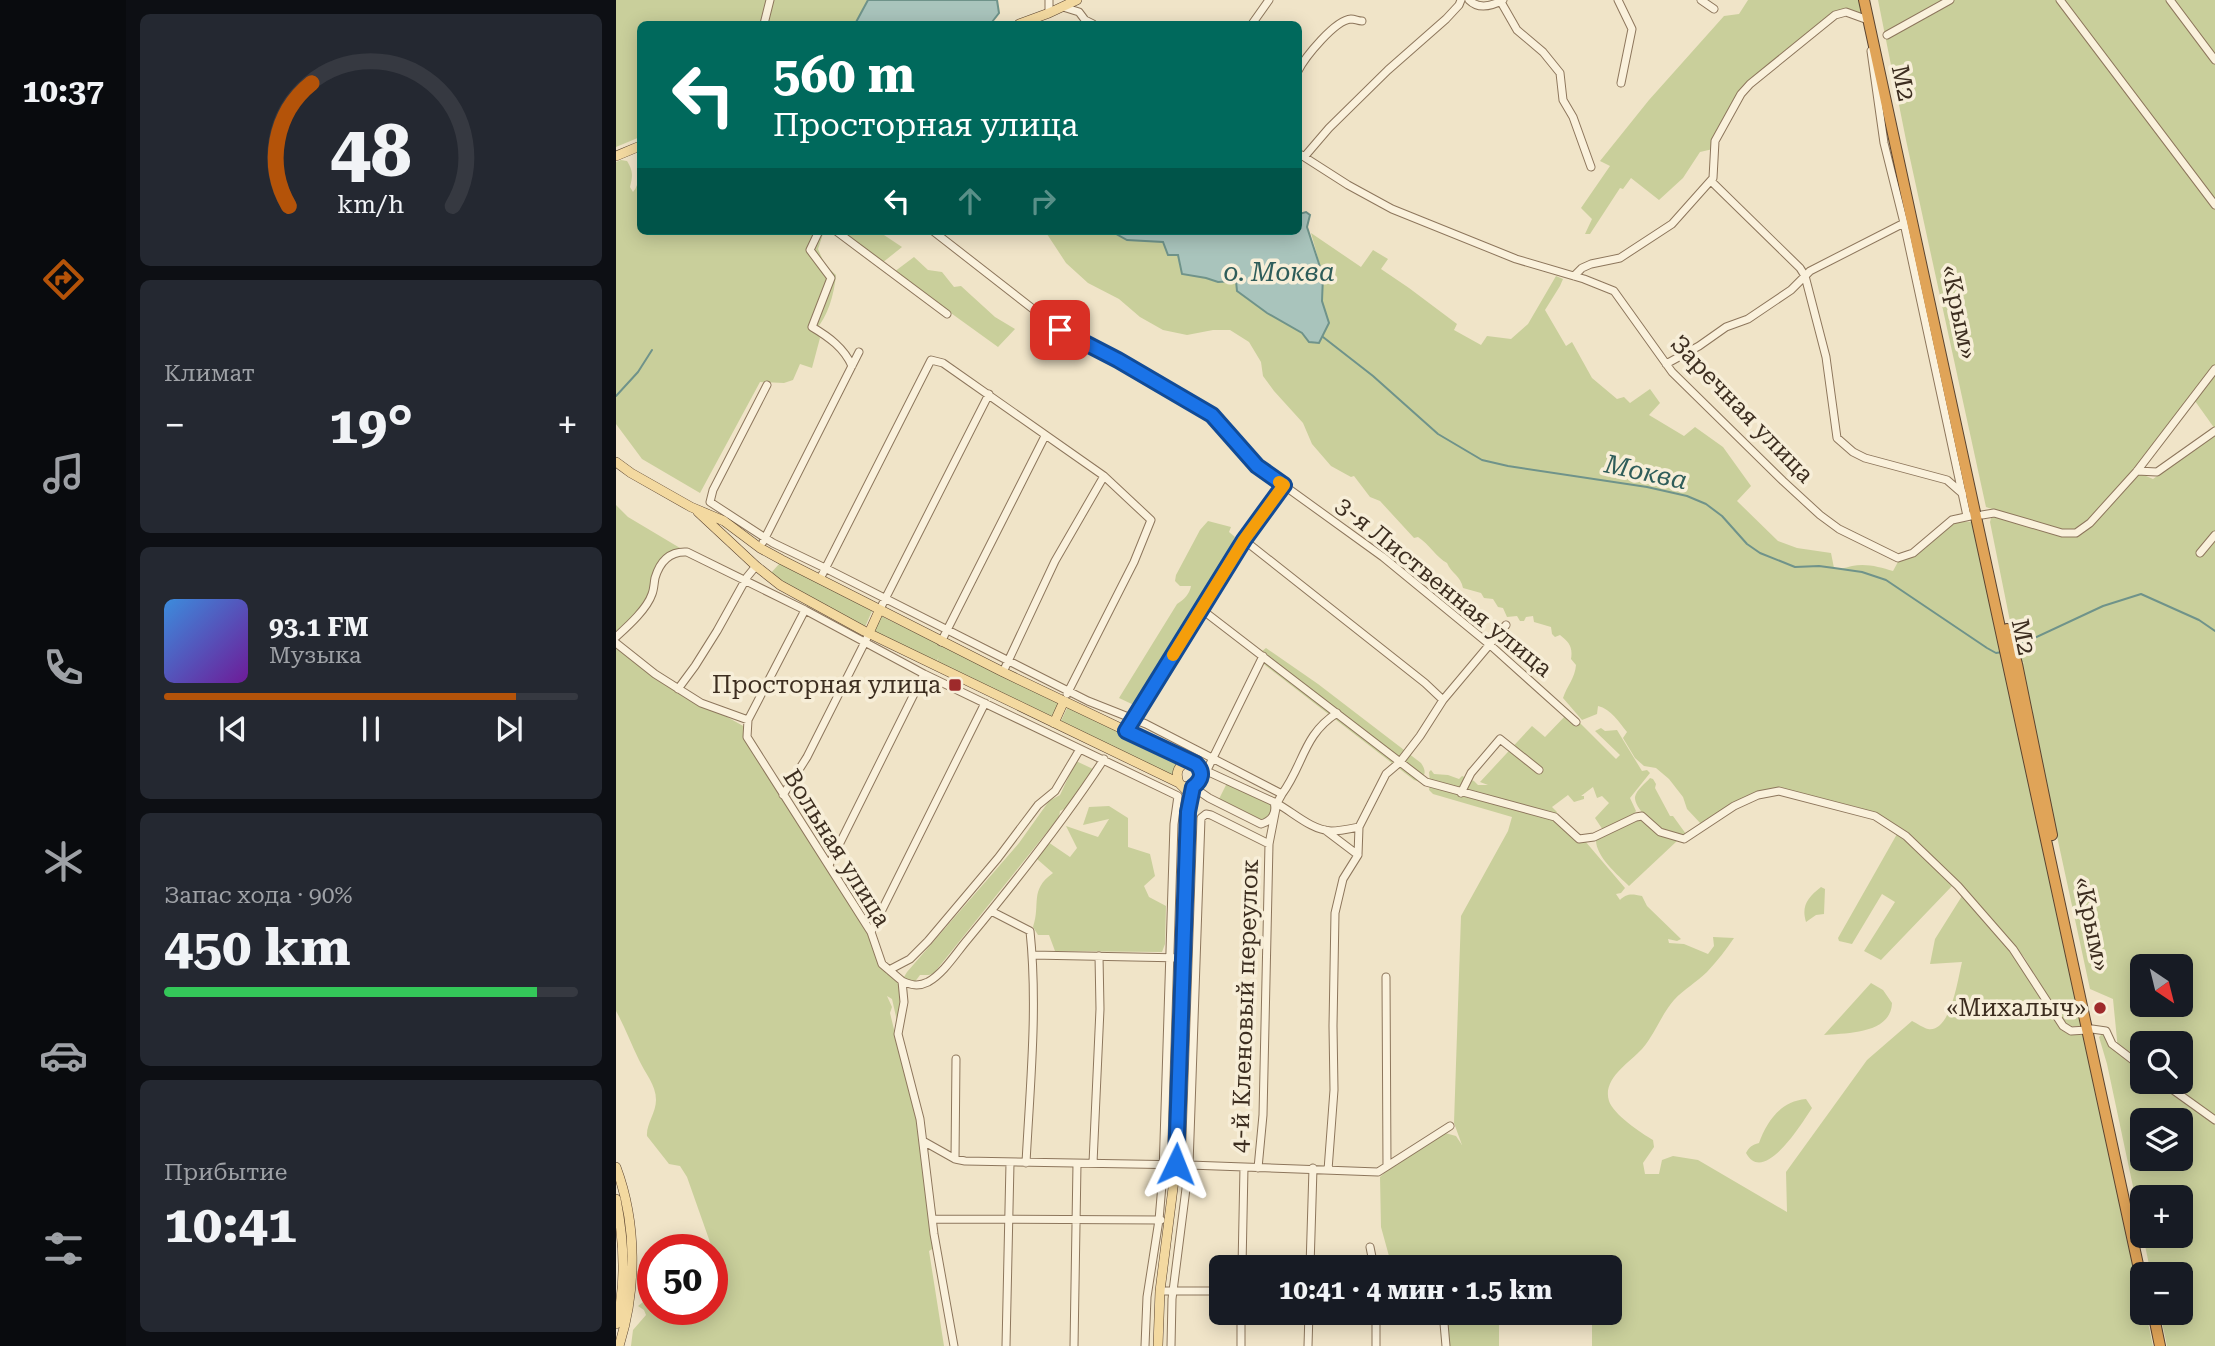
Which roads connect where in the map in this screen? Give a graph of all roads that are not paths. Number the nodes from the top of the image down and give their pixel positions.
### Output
1 (770, 0) edge
2 (1049, 0) edge
3 (1077, 0) edge
4 (1269, 0) edge
5 (1461, 0) edge
6 (1469, 0) edge
7 (1618, 0) edge
8 (1701, 0) edge
9 (1864, 0) edge
10 (1871, 0) edge
11 (1950, 0) edge
12 (2060, 0) edge
13 (2170, 0) edge
14 (1502, 1) edge
15 (1063, 7) junction
16 (1714, 9) dead end
17 (1046, 18) edge
18 (1868, 20) junction
19 (765, 21) edge
20 (1087, 21) edge
21 (1254, 21) edge
22 (1362, 21) dead end
23 (1888, 35) dead end
24 (1872, 39) junction
25 (2215, 60) edge
26 (1302, 64) edge
27 (1621, 83) dead end
28 (637, 147) edge
29 (1302, 154) edge
30 (616, 156) edge
31 (1591, 167) dead end
32 (1711, 181) junction
33 (2215, 205) edge
34 (1904, 223) junction
35 (817, 235) edge
36 (841, 235) edge
37 (938, 235) edge
38 (1574, 276) junction
39 (1805, 276) junction
40 (947, 314) dead end
41 (859, 352) dead end
42 (1666, 364) junction
43 (852, 366) junction
44 (2215, 369) edge
45 (767, 385) dead end
46 (989, 394) junction
47 (2215, 431) edge
48 (1045, 436) junction
49 (616, 463) edge
50 (2137, 471) junction
51 (1104, 476) junction
52 (1284, 485) junction
53 (1963, 494) junction
54 (1975, 515) junction
55 (716, 522) junction
56 (2215, 535) edge
57 (765, 539) junction
58 (1244, 540) junction
59 (760, 548) junction
60 (2200, 553) dead end
61 (756, 566) junction
62 (825, 568) junction
63 (820, 579) junction
64 (744, 581) junction
65 (885, 598) junction
66 (1201, 609) junction
67 (805, 610) junction
68 (879, 611) junction
69 (1506, 625) dead end
70 (947, 629) junction
71 (616, 637) edge
72 (868, 638) junction
73 (941, 642) junction
74 (616, 643) edge
75 (1489, 644) junction
76 (1263, 656) junction
77 (1008, 661) junction
78 (1003, 672) junction
79 (925, 674) junction
80 (678, 689) junction
81 (1069, 691) junction
82 (1443, 700) junction
83 (1064, 701) junction
84 (985, 703) junction
85 (1337, 713) junction
86 (1134, 719) junction
87 (748, 720) junction
88 (1576, 722) dead end
89 (1054, 723) junction
90 (1126, 731) junction
91 (1048, 734) junction
92 (1080, 749) junction
93 (1212, 758) junction
94 (1104, 760) junction
95 (1190, 762) junction
96 (1400, 762) junction
97 (1203, 769) junction
98 (1539, 770) dead end
99 (1185, 785) junction
100 (1461, 793) junction
101 (1282, 794) junction
102 (783, 795) junction
103 (1178, 796) junction
104 (1190, 801) junction
105 (1275, 803) junction
106 (1359, 827) junction
107 (1324, 830) junction
108 (1269, 844) junction
109 (1358, 855) junction
110 (829, 865) junction
111 (991, 911) junction
112 (870, 932) junction
113 (1032, 955) junction
114 (1099, 956) junction
115 (1171, 958) junction
116 (1183, 958) junction
117 (889, 970) junction
118 (1386, 976) dead end
119 (902, 981) junction
120 (2090, 1030) junction
121 (2130, 1058) edge
122 (956, 1059) dead end
123 (2179, 1094) edge
124 (2215, 1120) edge
125 (1450, 1126) dead end
126 (923, 1141) junction
127 (955, 1159) junction
128 (1010, 1163) junction
129 (1026, 1163) junction
130 (1093, 1163) junction
131 (1077, 1164) junction
132 (1176, 1164) junction
133 (1164, 1165) junction
134 (1189, 1165) junction
135 (1387, 1165) junction
136 (616, 1167) edge
137 (1244, 1167) junction
138 (1258, 1168) junction
139 (1313, 1168) junction
140 (1328, 1170) junction
141 (616, 1199) edge
142 (934, 1219) junction
143 (1164, 1220) junction
144 (1008, 1221) junction
145 (1074, 1221) junction
146 (1370, 1247) dead end
147 (1242, 1255) edge
148 (1310, 1255) edge
149 (1372, 1255) edge
150 (2138, 1262) edge
151 (2142, 1262) edge
152 (1160, 1291) junction
153 (1173, 1291) junction
154 (1209, 1292) edge
155 (616, 1324) edge
156 (1241, 1325) edge
157 (1309, 1325) edge
158 (1376, 1325) edge
159 (1444, 1325) edge
160 (2154, 1325) edge
161 (619, 1346) edge
162 (954, 1346) edge
163 (1006, 1346) edge
164 (1074, 1346) edge
165 (1145, 1346) edge
166 (1158, 1346) edge
167 (1171, 1346) edge
168 (1241, 1346) edge
169 (1308, 1346) edge
170 (1376, 1346) edge
171 (1446, 1346) edge
172 (2158, 1346) edge

1 - 19 street
2 - 17 street
3 - 15 main road
4 - 21 street
5 - 29 street
6 - 14 street
7 - 27 street
8 - 16 street
9 - 18 highway, М2
10 - 120 highway, «Крым»
11 - 23 street
12 - 33 street
13 - 25 street
14 - 31 street
15 - 17 main road
15 - 20 street
18 - 24 highway, М2
18 - 32 street
22 - 26 street
24 - 34 street
24 - 54 highway, М2
28 - 30 main road
29 - 38 street, Заречная улица
32 - 38 street
32 - 39 street
34 - 39 street
34 - 53 street
35 - 43 street
36 - 40 street
37 - 52 street, 3-я Лиственная улица
38 - 42 street, Заречная улица
39 - 42 street
39 - 53 street
41 - 43 street
42 - 54 street, Заречная улица
43 - 57 street
44 - 50 street
45 - 57 street
46 - 48 street
46 - 62 street
46 - 65 street
47 - 50 street
48 - 51 street
48 - 70 street
49 - 55 main road
50 - 54 street
51 - 77 street
51 - 81 street
52 - 58 street
52 - 75 street, 3-я Лиственная улица
53 - 54 street
54 - 120 highway, М2
55 - 59 main road
55 - 61 main road
56 - 60 street
57 - 59 street
57 - 62 street
58 - 66 street
58 - 82 street
59 - 63 main road
61 - 64 street
61 - 72 main road
62 - 63 street
62 - 65 street
63 - 68 main road
64 - 67 street
64 - 71 street
64 - 80 street
65 - 68 street
65 - 70 street
66 - 76 street
66 - 86 street
67 - 72 street
67 - 87 street
68 - 72 main road
68 - 73 main road
69 - 75 street
70 - 73 street
70 - 77 street
72 - 79 street
72 - 89 main road
72 - 102 street
73 - 78 main road
74 - 80 street
75 - 82 street
75 - 88 street, 3-я Лиственная улица
76 - 85 street
76 - 93 street
77 - 78 street
77 - 81 street
78 - 83 main road
79 - 84 street
79 - 110 street
80 - 87 street
81 - 83 street
81 - 86 street
82 - 96 street
83 - 89 main road
83 - 90 main road
84 - 91 street
84 - 112 street
85 - 96 street
85 - 101 street
86 - 90 street
86 - 93 street
87 - 102 street, Вольная улица
89 - 91 street
89 - 99 main road
90 - 95 main road
91 - 92 street
92 - 94 street
92 - 117 street
93 - 97 street
93 - 101 street
94 - 103 street
94 - 111 street
95 - 97 main road
95 - 99 main road
96 - 100 street
96 - 106 street
97 - 99 main road
97 - 105 street
98 - 100 street
99 - 104 main road
99 - 105 street
100 - 120 street
101 - 105 street
102 - 110 street, Вольная улица
103 - 104 street
103 - 115 street
104 - 116 main road
105 - 107 street
105 - 108 street, 4-й Кленовый переулок
106 - 107 street
106 - 109 street
107 - 109 street
108 - 134 street
108 - 138 street, 4-й Кленовый переулок
109 - 140 street
110 - 112 street, Вольная улица
111 - 113 street
111 - 119 street
112 - 117 street, Вольная улица
113 - 114 street
113 - 129 street
114 - 115 street
114 - 130 street
115 - 116 street
115 - 133 street
116 - 132 main road
117 - 119 street, Вольная улица
118 - 135 street
119 - 126 street
120 - 121 street
120 - 150 highway, М2
120 - 151 highway, «Крым»
122 - 127 street
123 - 124 street
125 - 135 street
126 - 127 street
126 - 142 street
127 - 128 street
128 - 129 street
128 - 144 street
129 - 131 street
130 - 131 street
130 - 133 street
131 - 145 street
132 - 133 street
132 - 134 street
132 - 143 main road
133 - 143 street
134 - 137 street
134 - 153 street
135 - 140 street
136 - 161 main road
137 - 138 street
137 - 147 street
138 - 139 street
139 - 140 street
139 - 148 street
141 - 155 main road
142 - 144 street
142 - 162 street
143 - 145 street
143 - 152 main road
143 - 165 street
144 - 145 street
144 - 163 street
145 - 164 street
146 - 149 street
152 - 153 street
152 - 166 main road
153 - 154 street
153 - 167 street
156 - 168 street
157 - 169 street
158 - 170 street
159 - 171 street
160 - 172 highway

